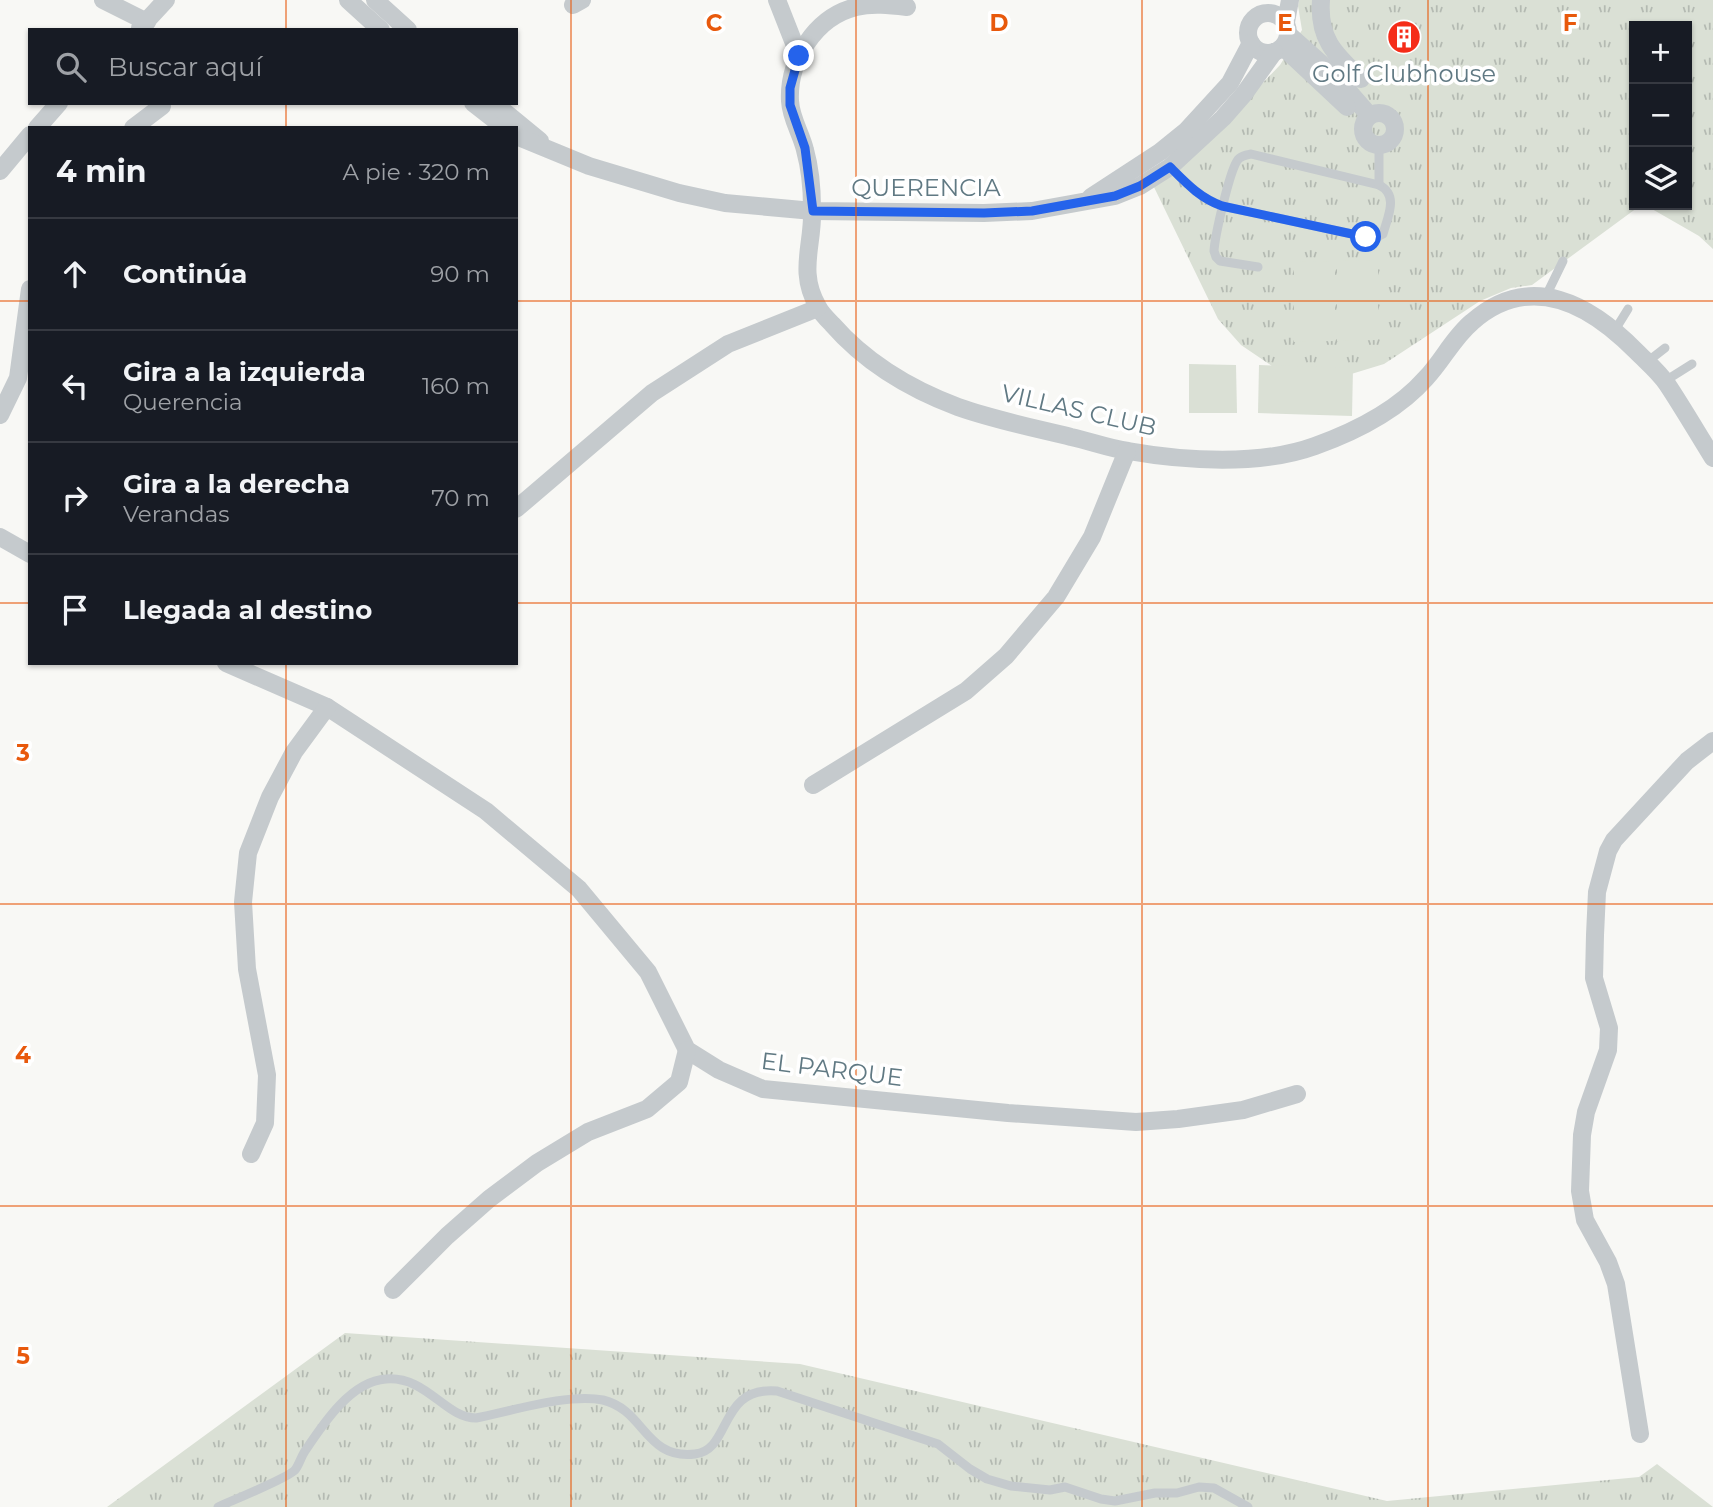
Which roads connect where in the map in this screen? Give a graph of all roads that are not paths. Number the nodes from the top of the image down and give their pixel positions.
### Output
1 (103, 0) edge
2 (166, 0) edge
3 (348, 0) edge
4 (375, 0) edge
5 (777, 0) edge
6 (1290, 0) edge
7 (1321, 0) edge
8 (907, 7) dead end
9 (1263, 7) edge
10 (143, 26) edge
11 (379, 28) edge
12 (406, 28) edge
13 (1283, 39) junction
14 (1251, 43) junction
15 (799, 56) junction
16 (1361, 79) dead end
17 (57, 105) edge
18 (476, 105) edge
19 (497, 105) edge
20 (162, 106) dead end
21 (1366, 119) junction
22 (39, 126) edge
23 (136, 126) edge
24 (502, 126) edge
25 (518, 136) edge
26 (28, 137) edge
27 (1379, 145) junction
28 (545, 146) junction
29 (1170, 167) junction
30 (0, 171) edge
31 (1379, 185) junction
32 (1085, 201) junction
33 (1222, 206) junction
34 (813, 211) junction
35 (1563, 261) dead end
36 (1258, 267) dead end
37 (1546, 296) junction
38 (28, 304) edge
39 (818, 308) junction
40 (1628, 309) dead end
41 (1615, 330) junction
42 (1665, 348) dead end
43 (1647, 362) junction
44 (1692, 363) dead end
45 (1665, 381) junction
46 (0, 415) edge
47 (1127, 451) junction
48 (1713, 458) edge
49 (518, 507) edge
50 (0, 537) edge
51 (28, 553) edge
52 (231, 665) edge
53 (327, 707) junction
54 (1713, 741) edge
55 (813, 785) dead end
56 (687, 1050) junction
57 (1297, 1094) dead end
58 (251, 1154) dead end
59 (393, 1290) dead end
60 (1640, 1434) dead end
61 (218, 1507) edge
62 (1248, 1507) edge

1 - 10 street
2 - 10 street
3 - 11 street
4 - 12 street
5 - 15 street
6 - 13 street, QUERENCIA
7 - 16 street
8 - 15 street
9 - 13 street
9 - 14 street, QUERENCIA
13 - 14 street
13 - 21 street
13 - 29 street, QUERENCIA
14 - 32 street, QUERENCIA
15 - 34 street, VILLAS CLUB
17 - 22 street
18 - 24 street
19 - 28 street
20 - 23 street
21 - 27 street
21 - 27 street
25 - 28 street, QUERENCIA
26 - 30 street
27 - 31 lane
28 - 34 street, QUERENCIA
29 - 32 street, QUERENCIA
29 - 33 lane
31 - 33 lane
31 - 33 lane
32 - 34 street, QUERENCIA
33 - 36 lane
34 - 39 street, VILLAS CLUB
35 - 37 lane
37 - 41 street, VILLAS CLUB
37 - 47 street, VILLAS CLUB
38 - 46 street
39 - 47 street, VILLAS CLUB
39 - 49 street
40 - 41 lane
41 - 43 street, VILLAS CLUB
42 - 43 lane
43 - 45 street, VILLAS CLUB
44 - 45 lane
45 - 48 street, VILLAS CLUB
47 - 55 street
50 - 51 street
52 - 53 street
53 - 56 street
53 - 58 street
54 - 60 street
56 - 57 street, EL PARQUE
56 - 59 street
61 - 62 lane

